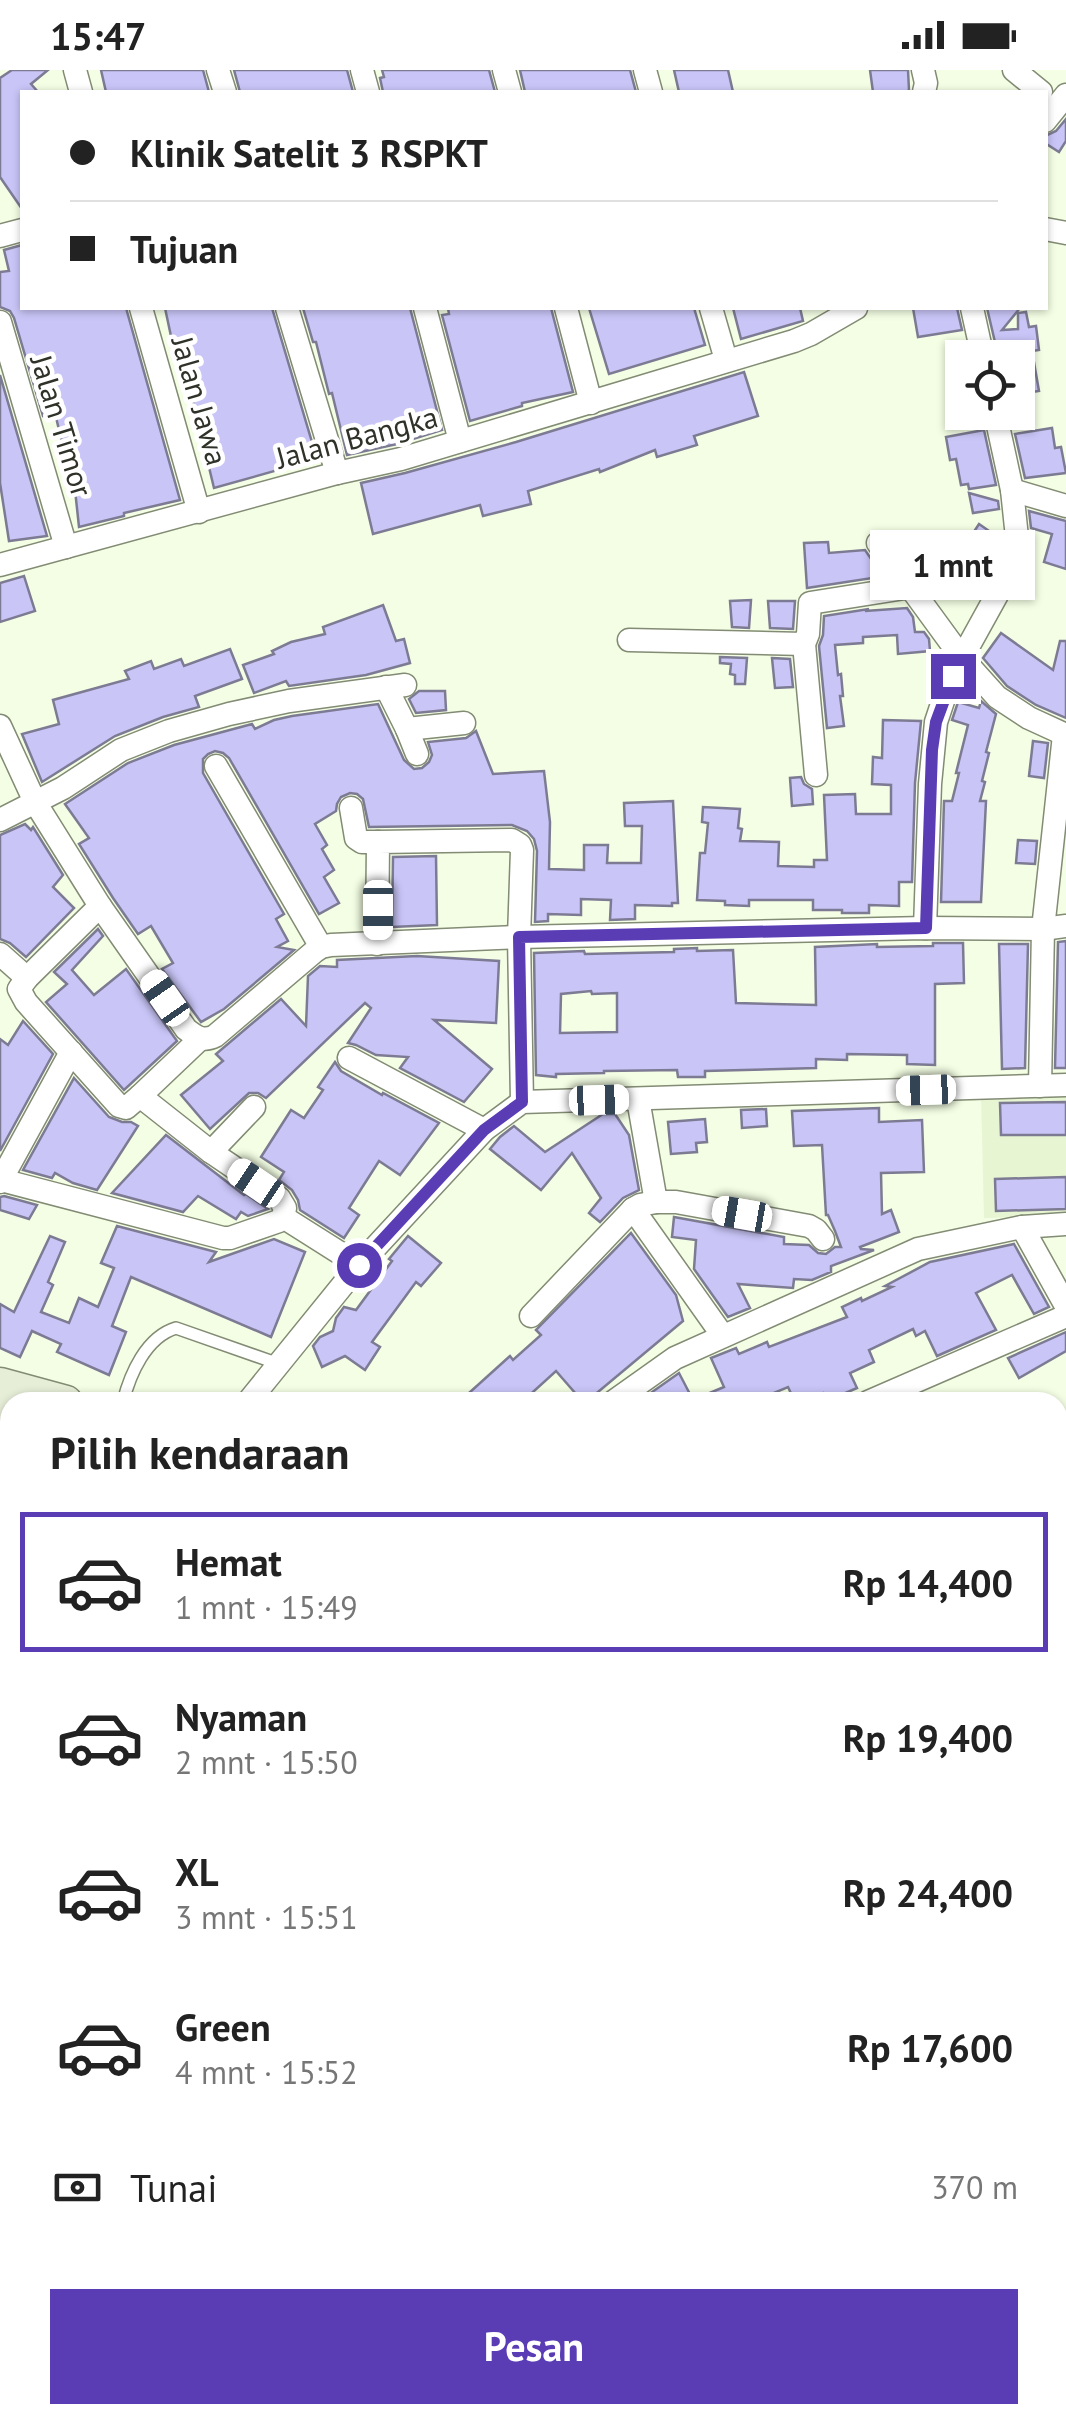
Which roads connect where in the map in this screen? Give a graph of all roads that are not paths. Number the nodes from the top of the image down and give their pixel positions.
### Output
1 (1014, 70) edge
2 (1037, 90) edge
3 (142, 310) edge
4 (288, 310) edge
5 (426, 310) edge
6 (567, 310) edge
7 (712, 310) edge
8 (853, 310) edge
9 (972, 310) edge
10 (0, 322) edge
11 (979, 340) edge
12 (726, 360) junction
13 (591, 403) junction
14 (999, 430) edge
15 (460, 441) junction
16 (337, 473) junction
17 (1012, 490) junction
18 (1066, 506) edge
19 (199, 512) junction
20 (878, 543) dead end
21 (66, 547) junction
22 (0, 565) edge
23 (911, 587) junction
24 (629, 640) dead end
25 (804, 644) junction
26 (962, 658) junction
27 (464, 724) dead end
28 (0, 726) edge
29 (408, 730) junction
30 (1065, 735) edge
31 (417, 754) dead end
32 (216, 766) dead end
33 (816, 775) dead end
34 (35, 802) junction
35 (351, 808) dead end
36 (0, 820) edge
37 (378, 842) junction
38 (100, 906) junction
39 (926, 928) junction
40 (1055, 928) edge
41 (519, 937) junction
42 (378, 944) junction
43 (321, 947) junction
44 (0, 954) edge
45 (27, 978) junction
46 (200, 1039) junction
47 (71, 1052) junction
48 (349, 1058) dead end
49 (1040, 1086) junction
50 (1066, 1086) edge
51 (140, 1096) junction
52 (638, 1098) junction
53 (522, 1102) junction
54 (254, 1107) dead end
55 (484, 1130) junction
56 (211, 1152) junction
57 (0, 1181) edge
58 (656, 1202) junction
59 (633, 1209) junction
60 (282, 1218) junction
61 (1066, 1224) edge
62 (1022, 1227) junction
63 (823, 1239) dead end
64 (359, 1265) junction
65 (1066, 1306) edge
66 (532, 1316) dead end
67 (1066, 1316) edge
68 (723, 1336) junction
69 (279, 1364) junction
70 (0, 1384) edge
71 (29, 1392) edge
72 (126, 1392) edge
73 (256, 1392) edge
74 (627, 1392) edge
75 (891, 1392) edge

1 - 2 street
3 - 19 street, Jalan Jawa
4 - 16 street
5 - 15 street
6 - 13 street
7 - 12 street
8 - 12 street, Jalan Bangka
9 - 11 street
10 - 21 street, Jalan Timor
12 - 13 street, Jalan Bangka
13 - 15 street, Jalan Bangka
14 - 17 street
15 - 16 street, Jalan Bangka
16 - 19 street, Jalan Bangka
17 - 18 street
17 - 26 street
19 - 21 street, Jalan Bangka
20 - 23 street
21 - 22 street, Jalan Bangka
23 - 25 street
23 - 26 street
24 - 25 street
25 - 33 street
26 - 30 street
26 - 39 street
27 - 29 street
28 - 34 street
29 - 31 street
29 - 34 street
30 - 40 street
32 - 43 street
34 - 36 street
34 - 38 street
35 - 37 street
37 - 41 street
37 - 42 street
38 - 45 street
38 - 46 street
39 - 40 street
39 - 41 street
40 - 49 street
41 - 42 street
41 - 53 street
42 - 43 street
43 - 46 street
44 - 45 street
45 - 47 street
46 - 51 street
47 - 51 street
47 - 57 street
48 - 55 street
49 - 50 street
49 - 52 street
51 - 56 street
52 - 53 street
52 - 58 street
53 - 55 street
54 - 56 street
55 - 64 street
56 - 60 street
57 - 60 street
58 - 59 street
58 - 63 street
59 - 66 street
59 - 68 street
60 - 64 street
61 - 62 street
62 - 65 street
62 - 68 street
64 - 69 street
67 - 75 street
68 - 74 street
69 - 72 lane
69 - 73 street
70 - 71 main road

